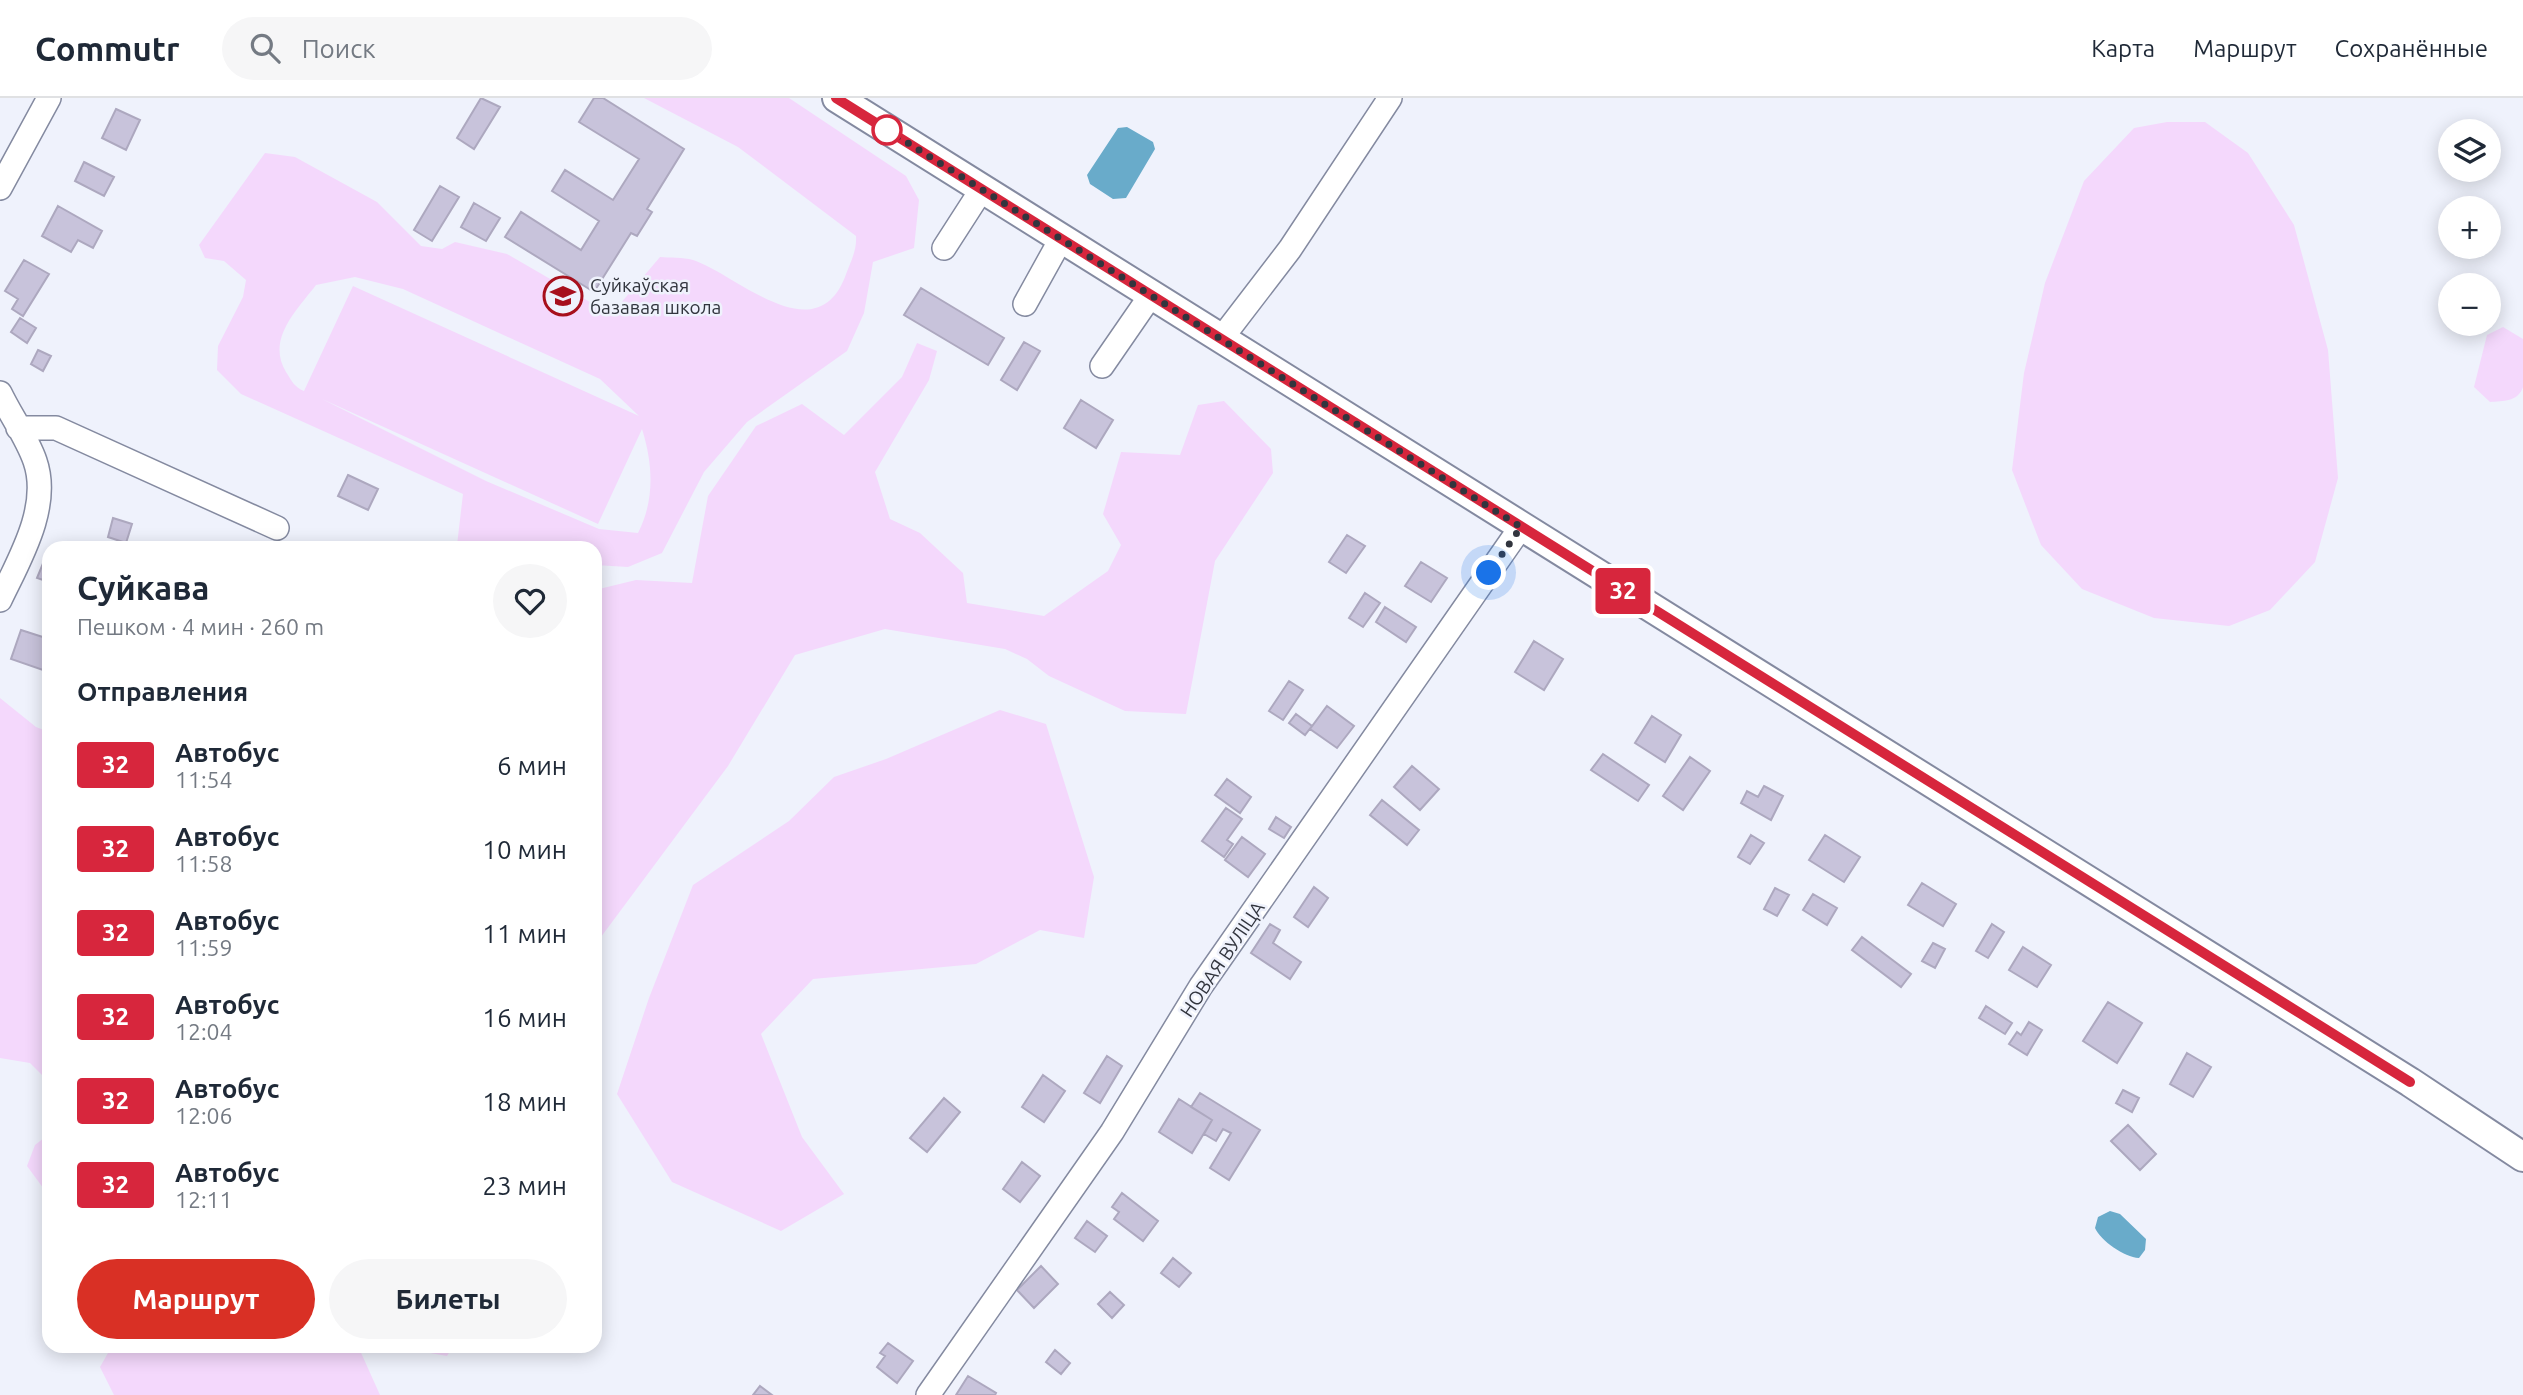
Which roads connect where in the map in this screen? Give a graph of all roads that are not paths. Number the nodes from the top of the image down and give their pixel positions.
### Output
1 (49, 98) edge
2 (836, 98) edge
3 (1390, 98) edge
4 (0, 188) edge
5 (982, 189) junction
6 (1061, 239) junction
7 (944, 248) dead end
8 (1151, 295) junction
9 (1025, 304) dead end
10 (1221, 339) junction
11 (1102, 366) dead end
12 (0, 394) edge
13 (18, 428) junction
14 (1521, 527) junction
15 (277, 528) dead end
16 (0, 600) edge
17 (2523, 1157) edge
18 (928, 1395) edge

1 - 4 street
2 - 5 main road
3 - 10 street
5 - 6 main road
5 - 7 street
6 - 8 main road
6 - 9 street
8 - 10 main road
8 - 11 street
10 - 14 main road
12 - 13 street
13 - 15 street
13 - 16 street
14 - 17 main road
14 - 18 street, НОВАЯ ВУЛІЦА

